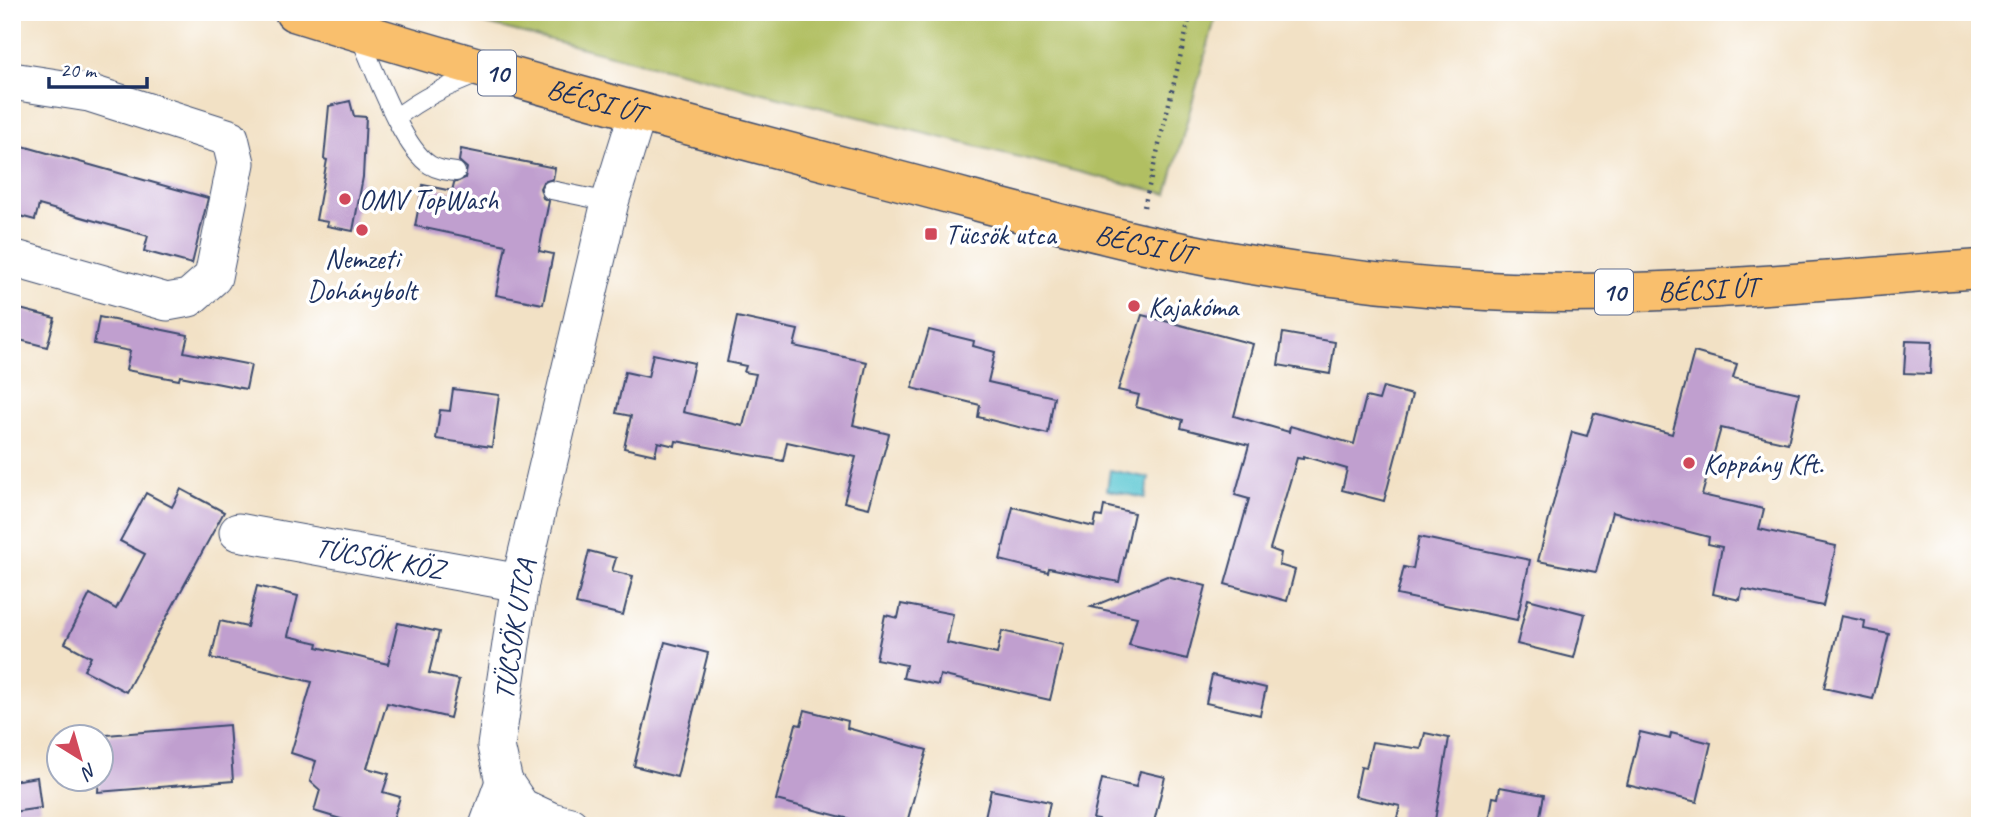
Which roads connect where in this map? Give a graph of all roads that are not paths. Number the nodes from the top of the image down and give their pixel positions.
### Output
1 (294, 12) edge
2 (358, 32) junction
3 (488, 71) junction
4 (12, 81) edge
5 (638, 112) junction
6 (396, 118) junction
7 (456, 172) dead end
8 (551, 190) dead end
9 (610, 202) junction
10 (12, 258) edge
11 (1980, 270) edge
12 (238, 532) dead end
13 (520, 583) junction
14 (505, 782) junction
15 (488, 826) edge
16 (570, 826) edge

1 - 2 main road, BÉCSI ÚT / 10
2 - 3 main road, BÉCSI ÚT / 10
2 - 6 lane
3 - 5 main road, BÉCSI ÚT / 10
3 - 6 lane
4 - 10 street
5 - 9 street, TÜCSÖK UTCA
5 - 11 main road, BÉCSI ÚT / 10
6 - 7 lane
8 - 9 lane
9 - 13 street, TÜCSÖK UTCA
12 - 13 street, TÜCSÖK KÖZ
13 - 14 street, TÜCSÖK UTCA
14 - 15 street
14 - 16 street, TÜCSÖK UTCA

